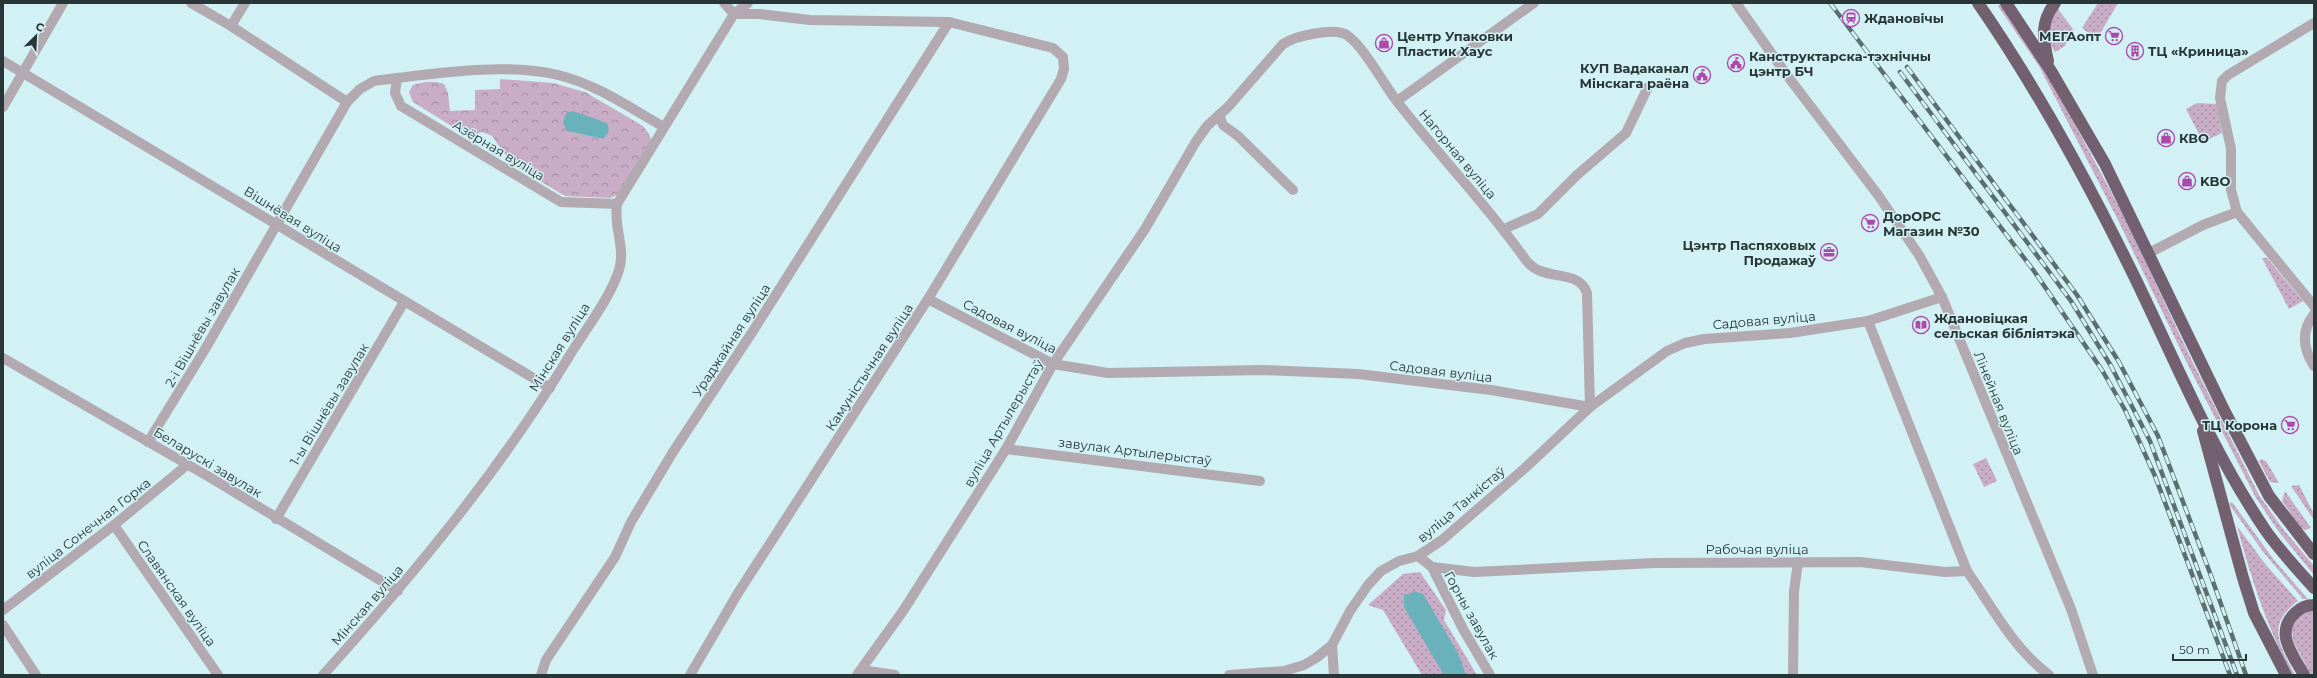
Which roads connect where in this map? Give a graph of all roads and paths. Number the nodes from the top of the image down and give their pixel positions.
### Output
1 (63, 3) edge
2 (191, 3) edge
3 (245, 3) edge
4 (724, 3) edge
5 (748, 3) edge
6 (1534, 3) edge
7 (1736, 3) edge
8 (1978, 3) edge
9 (2006, 3) edge
10 (2055, 3) edge
11 (734, 14) junction
12 (949, 22) junction
13 (2314, 23) edge
14 (231, 26) junction
15 (3, 61) edge
16 (23, 71) junction
17 (2051, 72) junction
18 (397, 78) junction
19 (1648, 87) dead end
20 (1397, 101) junction
21 (347, 102) junction
22 (3, 107) edge
23 (1228, 107) joint
24 (1219, 115) junction
25 (664, 127) junction
26 (1293, 190) dead end
27 (617, 204) junction
28 (2237, 212) junction
29 (277, 224) junction
30 (1504, 229) junction
31 (2149, 253) junction
32 (1942, 297) junction
33 (928, 299) junction
34 (404, 302) junction
35 (2314, 306) edge
36 (2314, 314) edge
37 (1868, 321) junction
38 (3, 358) edge
39 (1053, 364) junction
40 (2314, 366) edge
41 (550, 388) junction
42 (1590, 407) junction
43 (2196, 407) junction
44 (148, 442) junction
45 (1006, 449) junction
46 (188, 465) junction
47 (1260, 481) dead end
48 (276, 519) junction
49 (114, 526) junction
50 (2314, 554) edge
51 (1418, 556) junction
52 (1798, 562) junction
53 (1432, 567) junction
54 (1967, 571) junction
55 (2314, 588) edge
56 (398, 591) junction
57 (2314, 605) edge
58 (3, 610) edge
59 (3, 625) edge
60 (1332, 645) junction
61 (859, 672) edge
62 (2091, 674) edge
63 (36, 675) edge
64 (218, 675) edge
65 (323, 675) edge
66 (541, 675) edge
67 (690, 675) edge
68 (895, 675) edge
69 (1229, 675) edge
70 (1334, 675) edge
71 (1490, 675) edge
72 (1793, 675) edge
73 (2049, 675) edge
74 (2286, 675) edge
75 (2304, 675) edge

1 - 16 street
2 - 14 street
3 - 14 street
4 - 11 street
5 - 11 street
6 - 20 street
7 - 32 street, Лінейная вуліца
8 - 43 highway
9 - 17 highway
10 - 17 highway
11 - 12 street
11 - 25 street
12 - 33 street, Камуністычная вуліца
12 - 66 street, Ураджайная вуліца
13 - 28 street
14 - 21 street
15 - 16 street, Вішнёвая вуліца
16 - 22 street
16 - 29 street, Вішнёвая вуліца
17 - 31 highway
18 - 21 street
18 - 25 street
18 - 27 street, Азёрная вуліца
19 - 30 street
20 - 23 street, Нагорная вуліца
20 - 30 street, Нагорная вуліца
21 - 29 street
23 - 24 street, вуліца Артылерыстаў
24 - 26 street
24 - 39 street, вуліца Артылерыстаў
25 - 27 street
27 - 41 street, Мінская вуліца
28 - 31 street
28 - 35 street
29 - 34 street, Вішнёвая вуліца
29 - 44 street, 2-і Вішнёвы завулак
30 - 42 street, Нагорная вуліца
31 - 50 highway
32 - 37 street, Садовая вуліца
32 - 62 street, Лінейная вуліца
33 - 39 street, Садовая вуліца
33 - 67 street, Камуністычная вуліца
34 - 41 street, Вішнёвая вуліца
34 - 48 street, 1-ы Вішнёвы завулак
36 - 40 street
37 - 42 street, Садовая вуліца
37 - 54 street
38 - 44 street, Беларускі завулак
39 - 42 street, Садовая вуліца
39 - 45 street, вуліца Артылерыстаў
41 - 56 street, Мінская вуліца
42 - 51 street, вуліца Танкістаў
43 - 55 highway
43 - 74 highway
44 - 46 street, Беларускі завулак
45 - 47 street, завулак Артылерыстаў
45 - 61 street, вуліца Артылерыстаў
46 - 48 street, Беларускі завулак
46 - 49 street, вуліца Сонечная Горка
48 - 56 street, Беларускі завулак
49 - 58 street, вуліца Сонечная Горка
49 - 64 street, Славянская вуліца
51 - 53 street
51 - 60 street, вуліца Танкістаў
52 - 53 street, Рабочая вуліца
52 - 54 street, Рабочая вуліца
52 - 72 street
53 - 71 street, Горны завулак
54 - 73 street
56 - 65 street, Мінская вуліца
57 - 75 highway
59 - 63 street
60 - 69 street, вуліца Танкістаў
60 - 70 street
61 - 68 street

